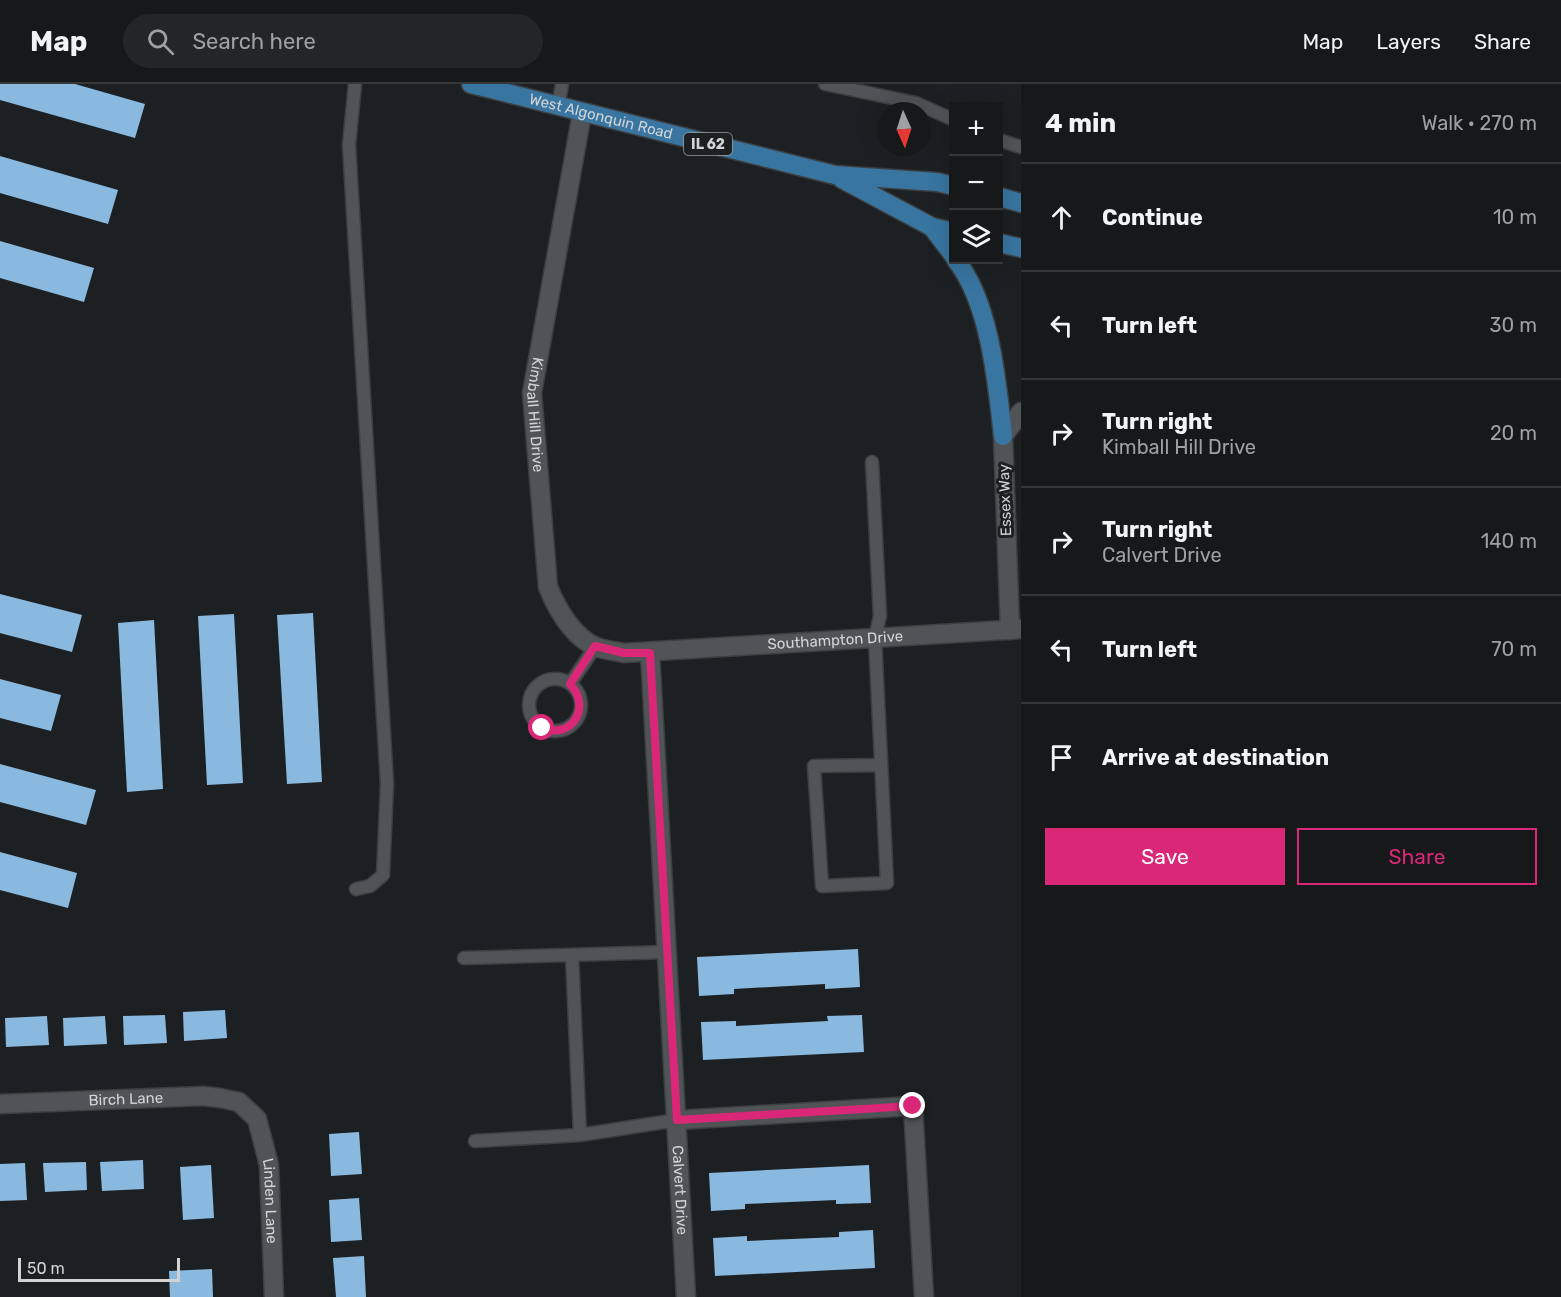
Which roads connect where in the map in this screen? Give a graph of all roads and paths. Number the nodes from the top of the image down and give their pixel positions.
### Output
1 (355, 84) edge
2 (471, 84) edge
3 (562, 84) edge
4 (825, 84) edge
5 (558, 107) junction
6 (582, 113) junction
7 (949, 118) edge
8 (1003, 141) edge
9 (1021, 147) edge
10 (835, 175) junction
11 (949, 185) edge
12 (1003, 198) edge
13 (1021, 203) edge
14 (932, 227) junction
15 (949, 231) edge
16 (1003, 244) edge
17 (1021, 248) edge
18 (949, 249) edge
19 (959, 264) edge
20 (1021, 412) edge
21 (1003, 436) junction
22 (872, 462) dead end
23 (1016, 630) edge
24 (875, 638) junction
25 (595, 646) junction
26 (650, 653) junction
27 (570, 684) junction
28 (881, 765) junction
29 (356, 889) dead end
30 (667, 952) junction
31 (572, 955) junction
32 (464, 958) dead end
33 (0, 1104) edge
34 (248, 1109) joint
35 (677, 1120) junction
36 (580, 1135) junction
37 (475, 1141) dead end
38 (274, 1297) edge
39 (686, 1297) edge
40 (924, 1297) edge

1 - 29 lane
2 - 5 main road, West Algonquin Road / IL 62
3 - 5 lane
4 - 7 lane
5 - 6 main road, West Algonquin Road / IL 62
6 - 10 main road, West Algonquin Road / IL 62
6 - 25 street, Kimball Hill Drive
8 - 9 lane
10 - 11 main road, West Algonquin Road / IL 62
10 - 14 main road, West Algonquin Road / IL 62
12 - 13 main road
14 - 15 main road, West Algonquin Road / IL 62
14 - 18 main road
16 - 17 main road
19 - 21 main road
20 - 21 street
21 - 23 street, Essex Way
22 - 24 lane
23 - 24 street, Southampton Drive
24 - 26 street, Southampton Drive
24 - 28 lane
25 - 26 street, Kimball Hill Drive
25 - 27 lane
26 - 30 street, Calvert Drive
27 - 27 lane
28 - 28 lane
30 - 31 lane
30 - 35 street, Calvert Drive
31 - 32 lane
31 - 36 lane
33 - 34 street, Birch Lane
34 - 38 street, Linden Lane
35 - 36 lane
35 - 39 street, Calvert Drive
35 - 40 street
36 - 37 lane

